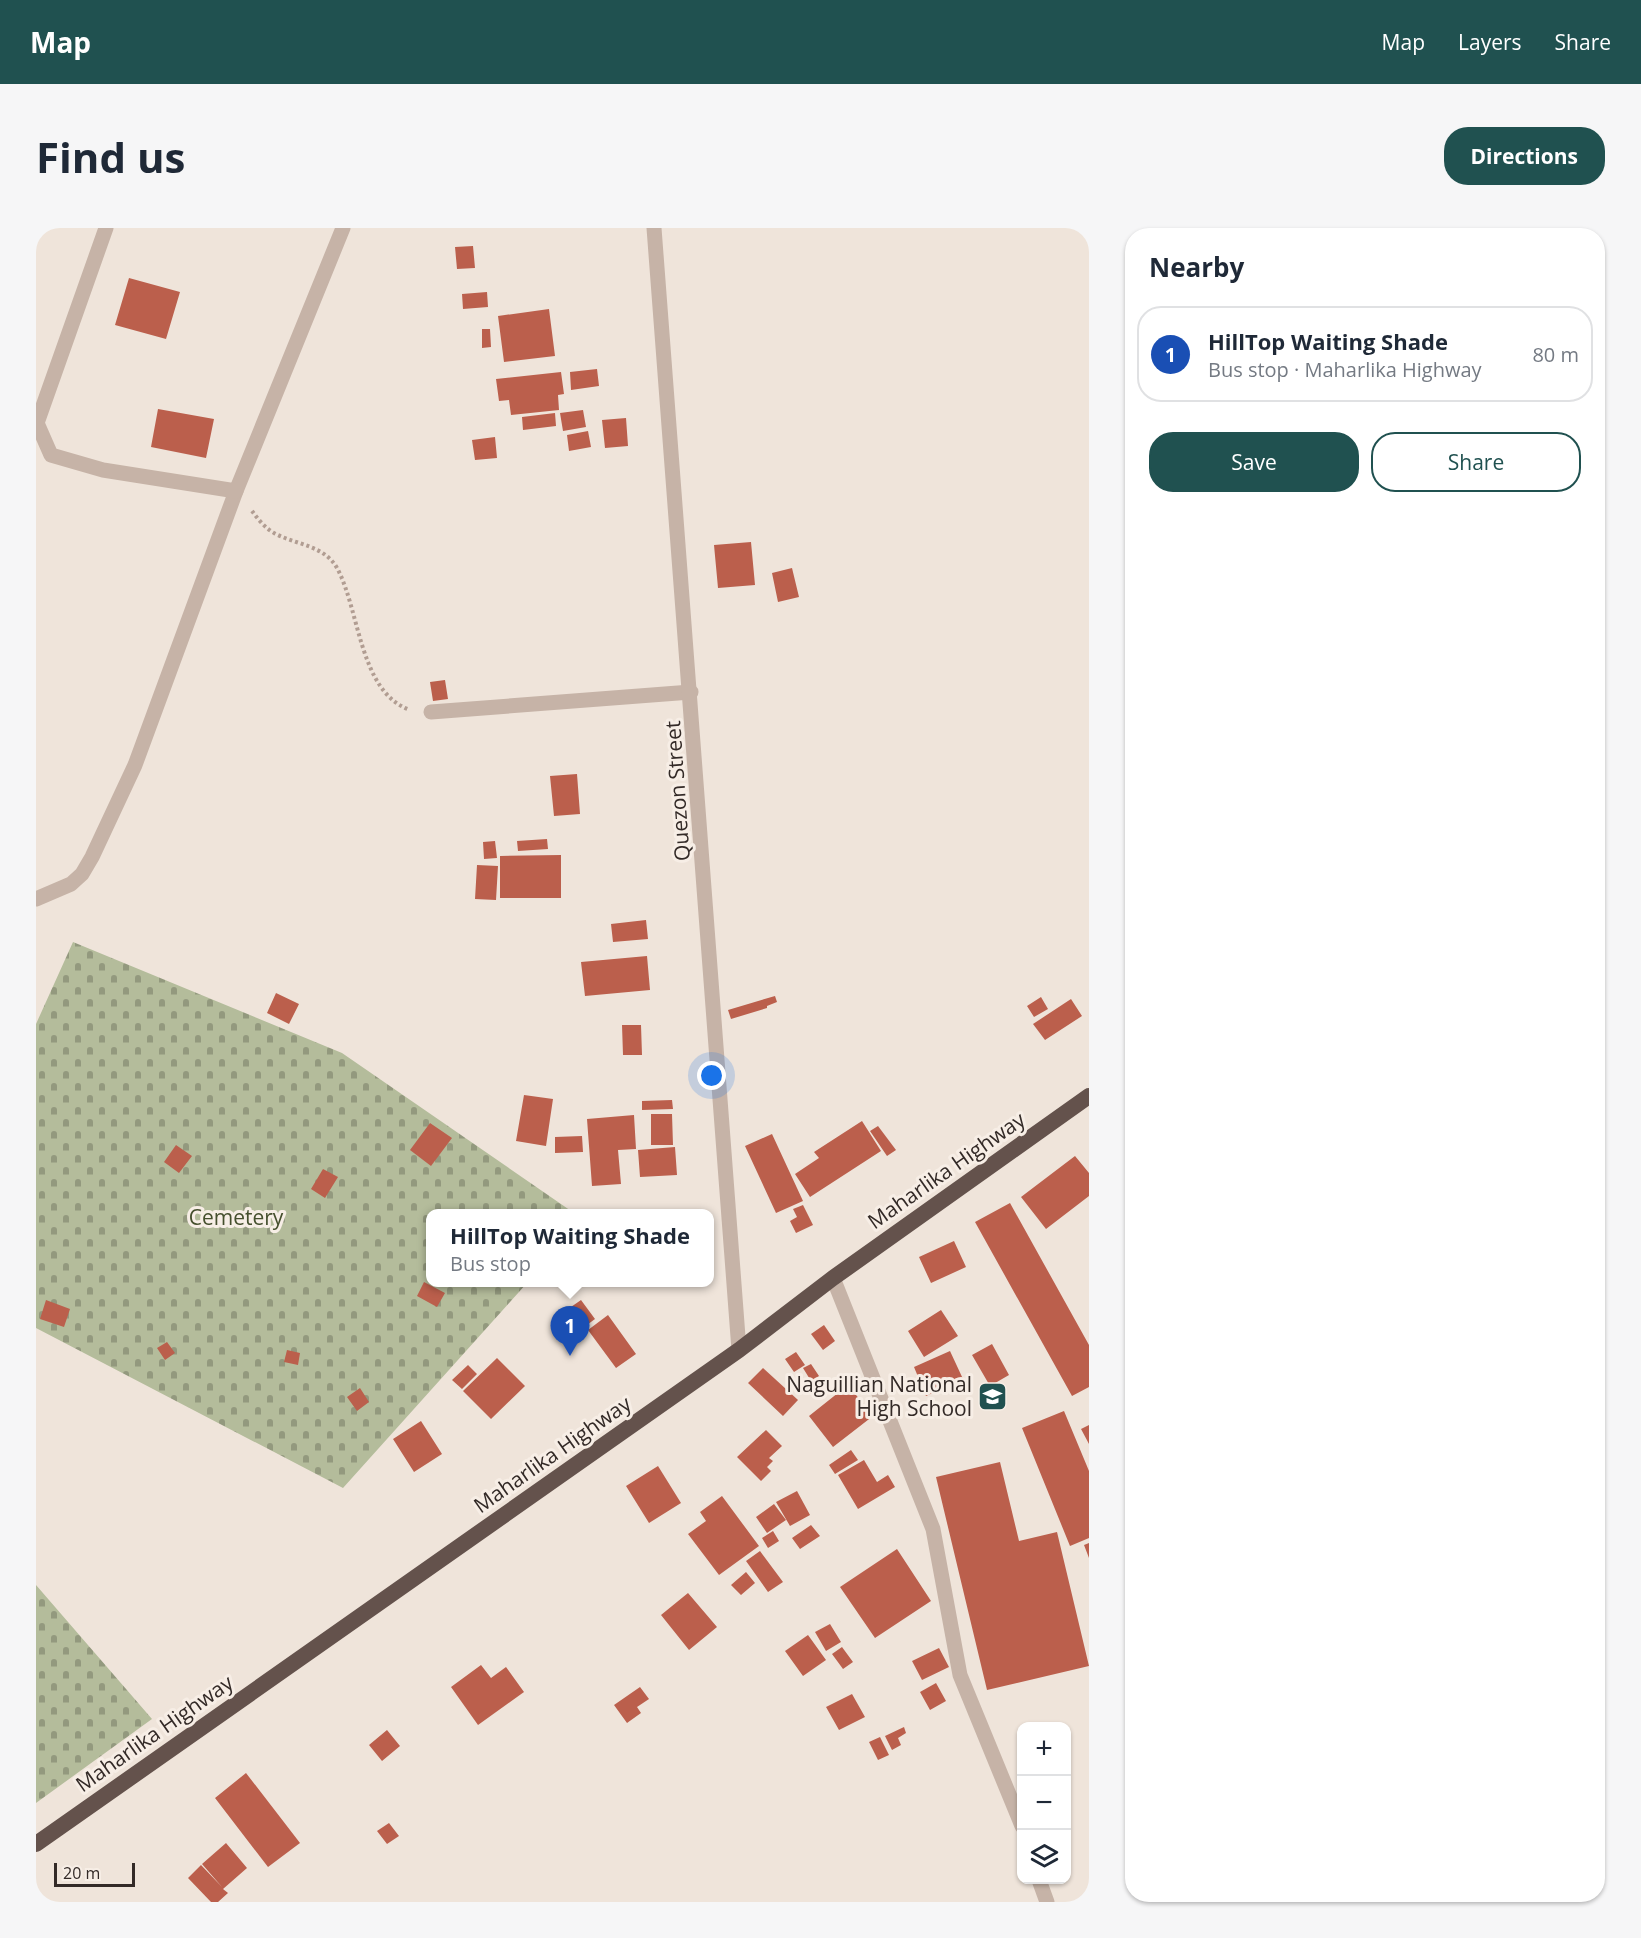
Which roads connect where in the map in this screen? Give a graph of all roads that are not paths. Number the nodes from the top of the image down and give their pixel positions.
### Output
1 (106, 228) edge
2 (343, 228) edge
3 (654, 228) edge
4 (236, 491) junction
5 (691, 692) junction
6 (431, 712) road end
7 (36, 899) edge
8 (1089, 1096) edge
9 (833, 1278) junction
10 (739, 1350) junction
11 (1017, 1814) edge
12 (36, 1844) edge
13 (1040, 1884) edge
14 (1047, 1902) edge

1 - 4 street
2 - 4 street
3 - 5 street, Quezon Street
4 - 7 street
5 - 6 street
5 - 10 street, Quezon Street
8 - 9 highway, Maharlika Highway
9 - 10 highway, Maharlika Highway
9 - 11 street
10 - 12 highway, Maharlika Highway
13 - 14 street

